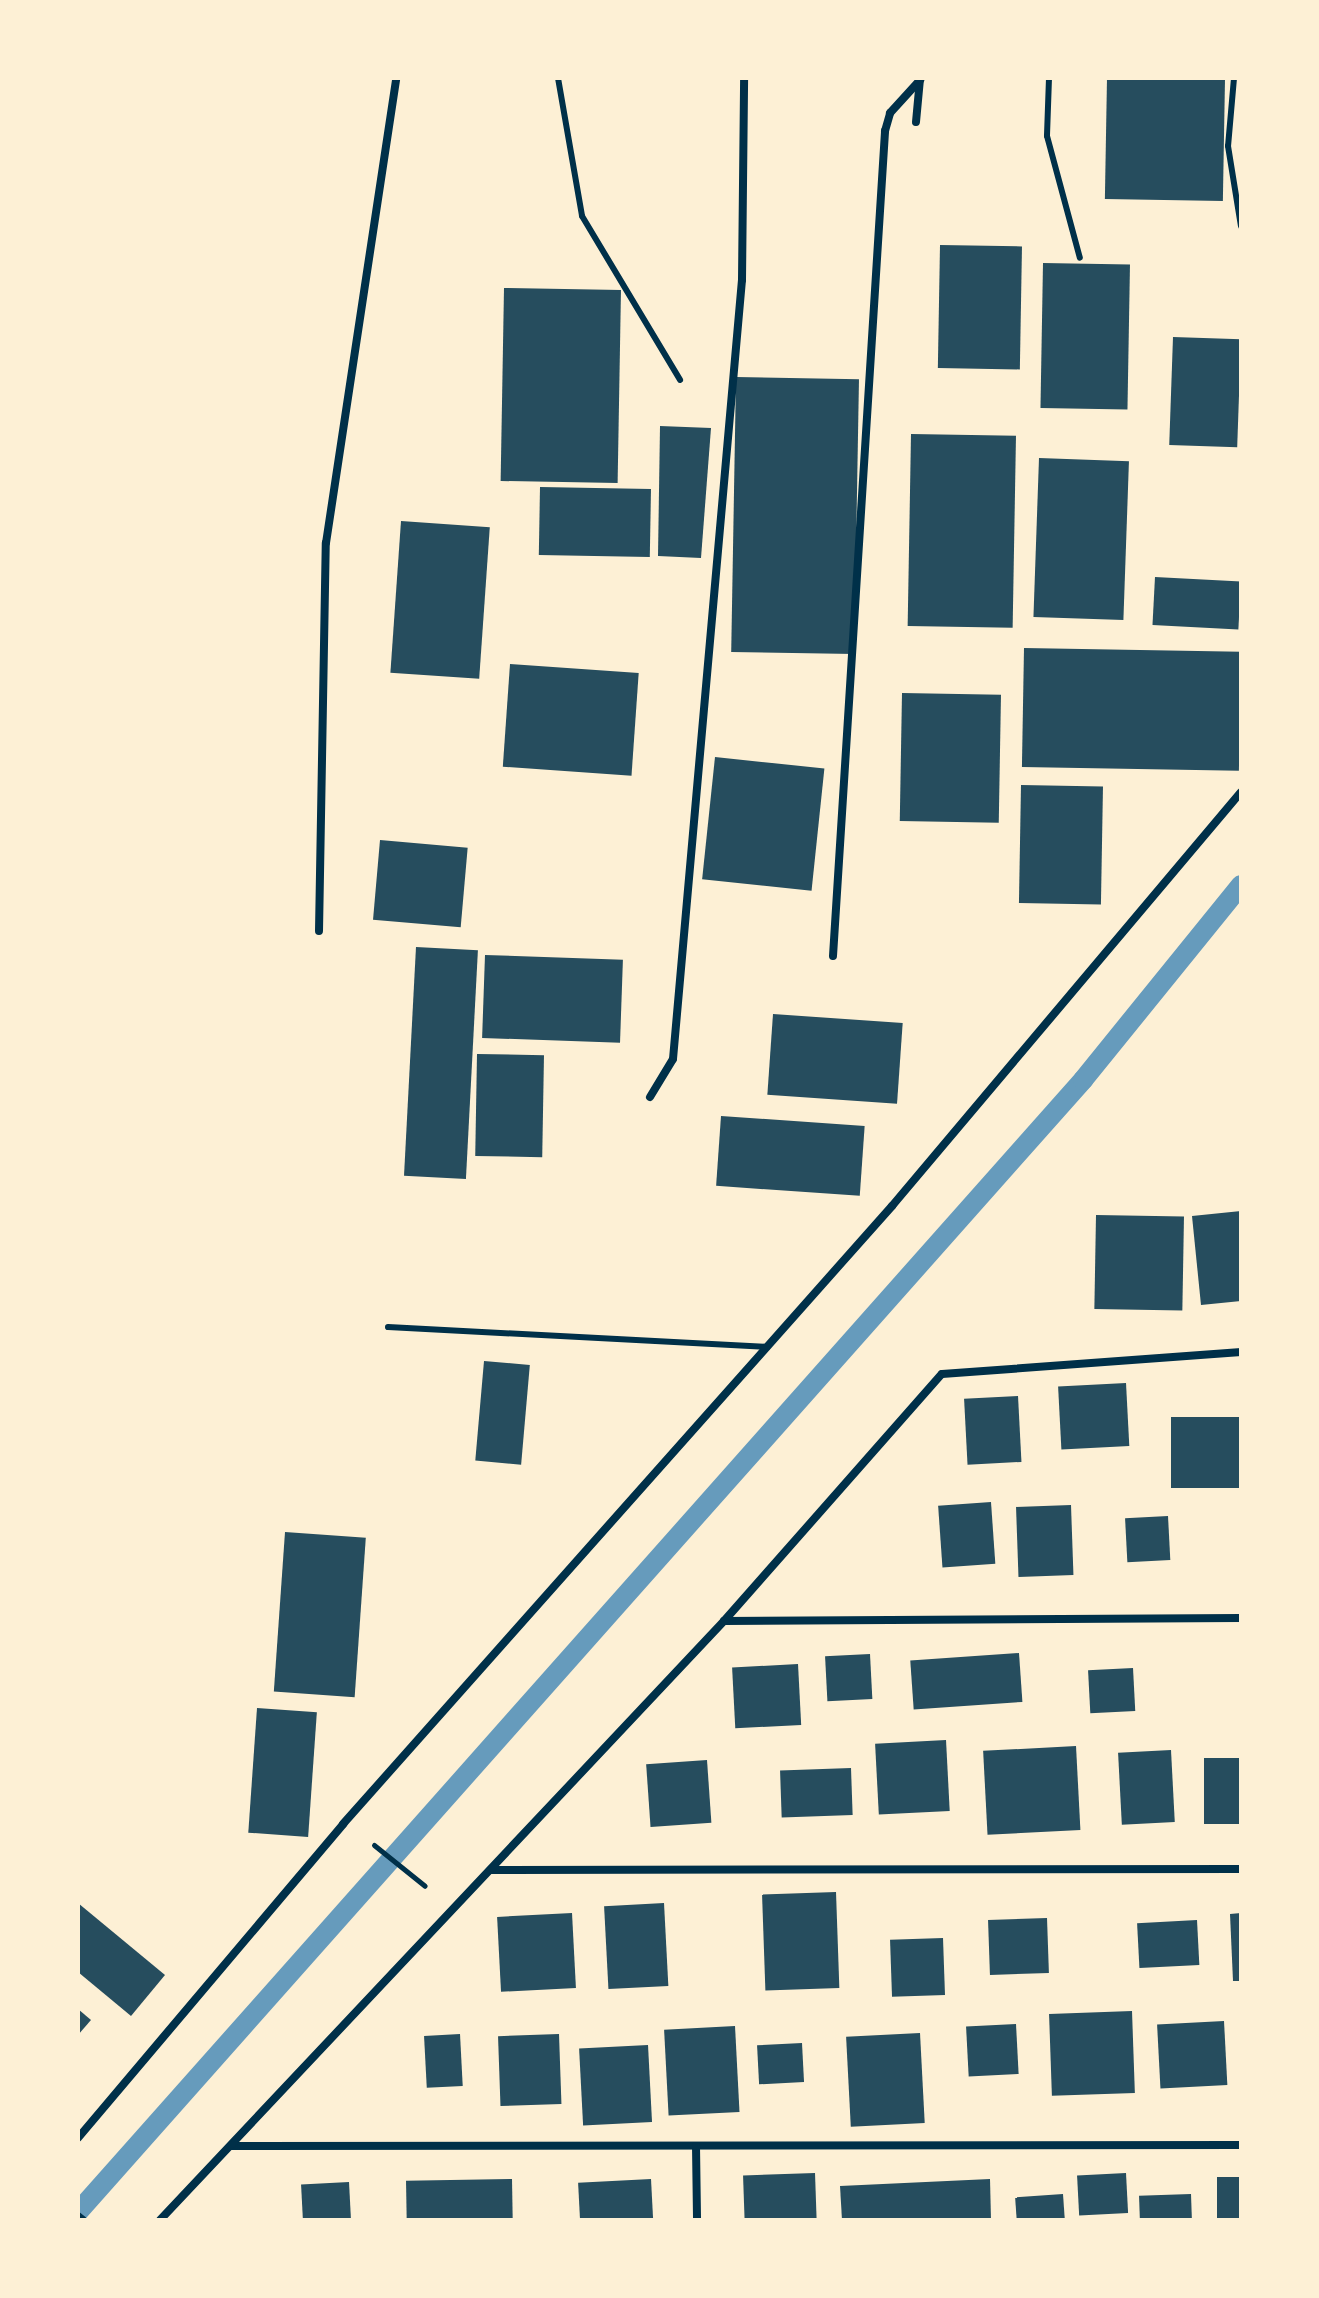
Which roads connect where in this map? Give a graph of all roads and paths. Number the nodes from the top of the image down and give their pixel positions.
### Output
1 (396, 78) edge
2 (558, 78) edge
3 (744, 78) edge
4 (1049, 78) edge
5 (1234, 78) edge
6 (920, 79) edge
7 (916, 122) dead end
8 (1241, 226) edge
9 (1080, 258) dead end
10 (680, 380) dead end
11 (1241, 792) edge
12 (319, 931) dead end
13 (833, 956) dead end
14 (650, 1097) dead end
15 (388, 1327) dead end
16 (767, 1347) junction
17 (1241, 1352) edge
18 (1241, 1618) edge
19 (724, 1621) junction
20 (364, 1837) dead end
21 (1241, 1869) edge
22 (491, 1870) junction
23 (425, 1886) dead end
24 (78, 2138) edge
25 (1241, 2145) edge
26 (231, 2146) junction
27 (696, 2146) junction
28 (160, 2220) edge
29 (697, 2220) edge

1 - 12 street
2 - 10 lane
3 - 14 street
4 - 9 lane
5 - 8 lane
6 - 7 street
6 - 13 street
11 - 16 street
15 - 16 lane
16 - 24 street
17 - 19 street
18 - 19 street
19 - 22 street
20 - 23 path
21 - 22 street
22 - 26 street
25 - 27 street
26 - 27 street
26 - 28 street
27 - 29 street

